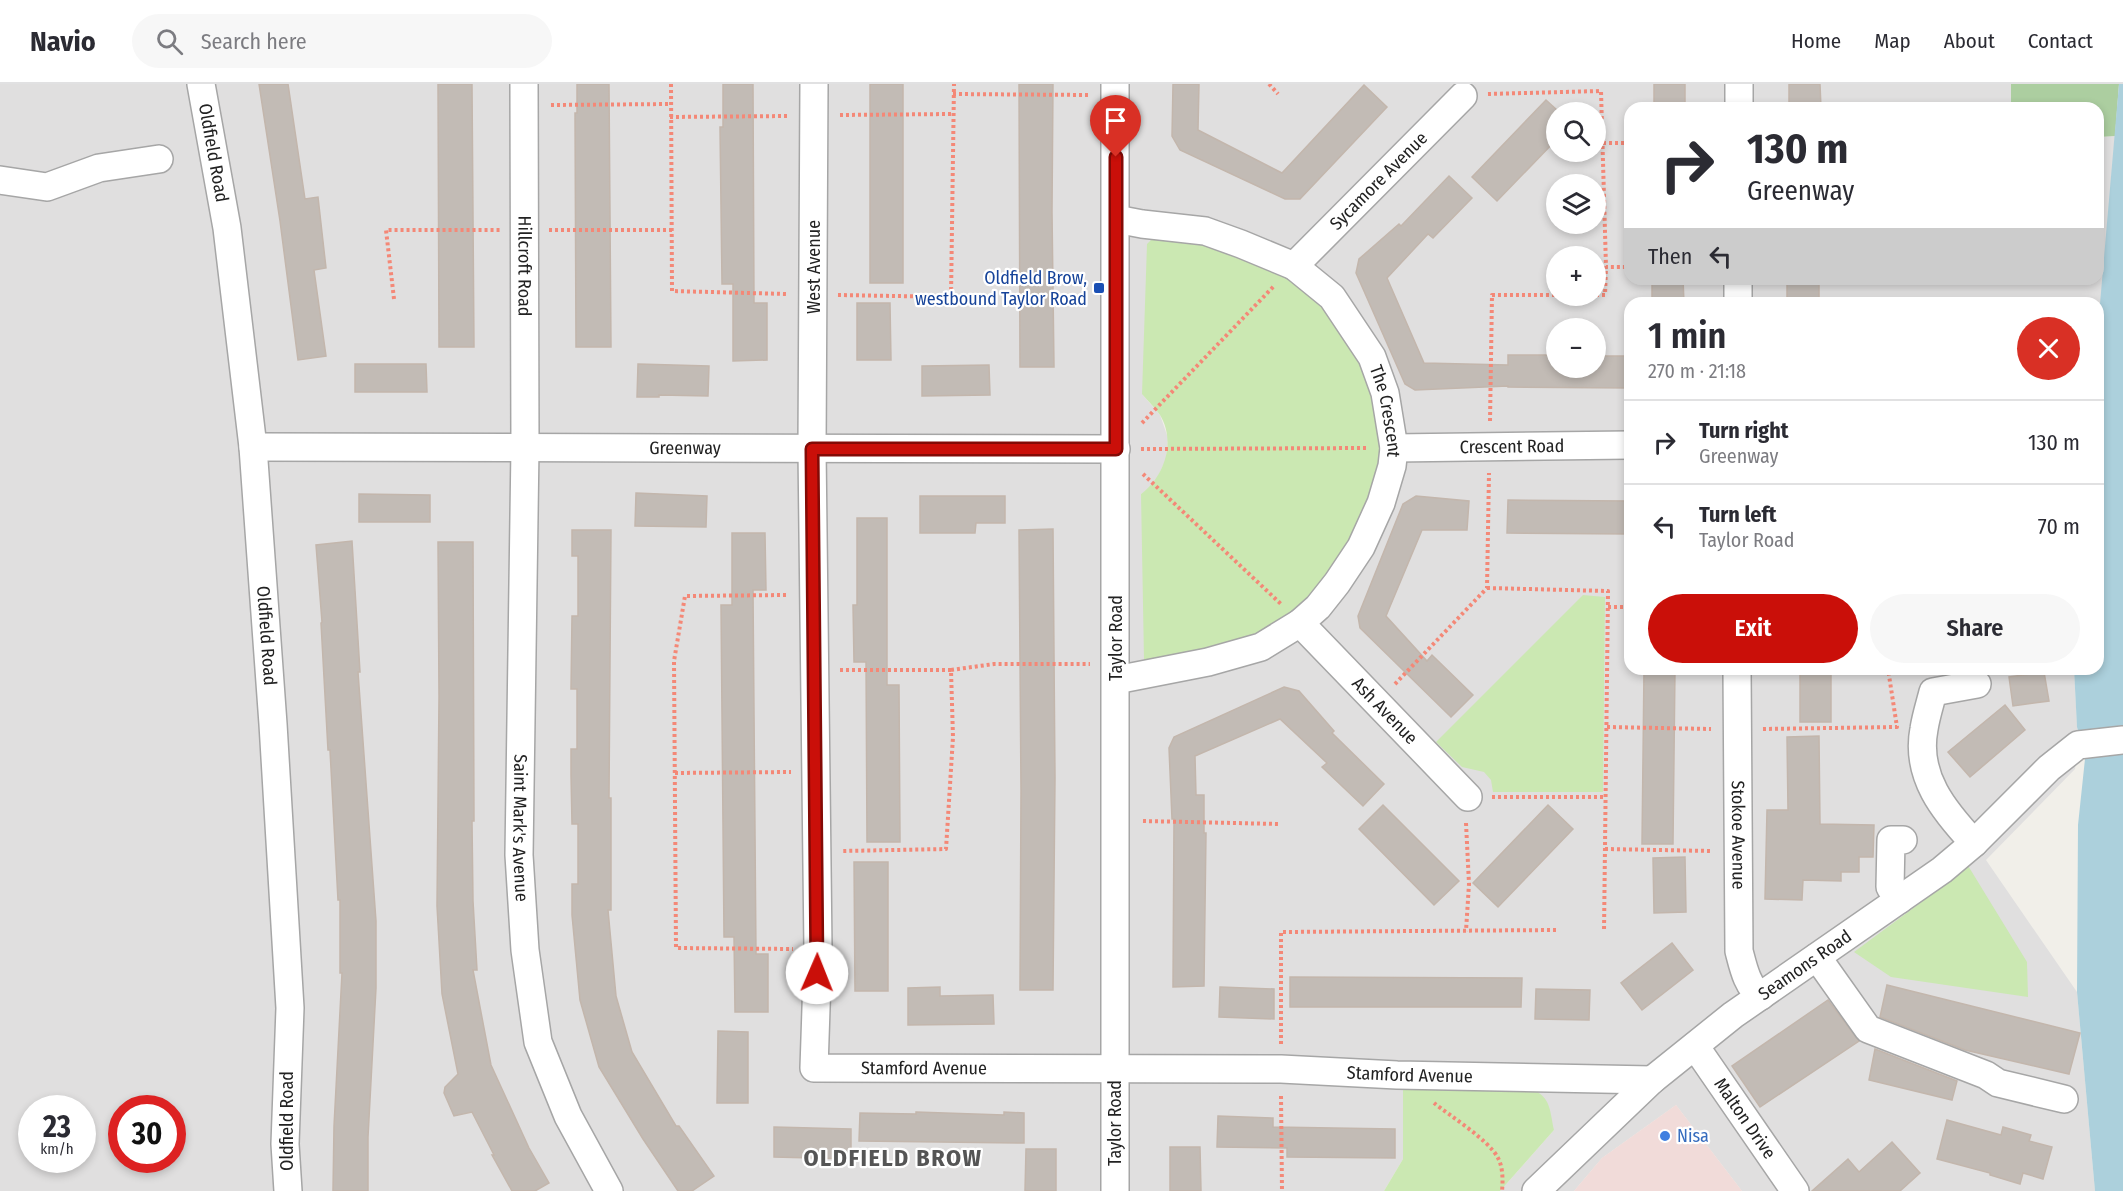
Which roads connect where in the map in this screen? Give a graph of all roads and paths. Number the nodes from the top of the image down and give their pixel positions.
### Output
1 (201, 84) edge
2 (814, 84) edge
3 (1269, 84) edge
4 (1601, 84) edge
5 (1739, 84) edge
6 (1115, 90) edge
7 (1601, 91) junction
8 (953, 94) dead end
9 (1278, 94) dead end
10 (524, 95) edge
11 (1463, 96) joint
12 (1601, 102) edge
13 (1739, 102) edge
14 (670, 104) dead end
15 (1606, 143) edge
16 (1624, 143) edge
17 (159, 159) dead end
18 (1603, 162) edge
19 (0, 180) edge
20 (1116, 219) junction
21 (386, 230) dead end
22 (1605, 246) edge
23 (1293, 266) junction
24 (1606, 267) edge
25 (1624, 267) edge
26 (1546, 295) edge
27 (394, 299) dead end
28 (1624, 445) edge
29 (253, 447) junction
30 (525, 448) junction
31 (1394, 448) junction
32 (1489, 448) junction
33 (812, 449) junction
34 (1116, 449) junction
35 (1486, 588) junction
36 (814, 594) junction
37 (1608, 608) junction
38 (1624, 608) edge
39 (1300, 623) junction
40 (815, 670) junction
41 (951, 670) junction
42 (1116, 672) junction
43 (1737, 675) edge
44 (1889, 675) edge
45 (1977, 684) dead end
46 (1378, 702) junction
47 (1606, 727) junction
48 (1737, 729) junction
49 (2123, 740) edge
50 (816, 771) junction
51 (675, 773) junction
52 (1468, 797) junction
53 (1606, 797) junction
54 (1115, 820) junction
55 (1279, 824) dead end
56 (1903, 840) dead end
57 (1974, 843) junction
58 (1605, 849) junction
59 (816, 851) junction
60 (1738, 852) junction
61 (1899, 900) junction
62 (1556, 930) dead end
63 (1467, 931) junction
64 (1604, 932) dead end
65 (818, 949) junction
66 (1817, 957) junction
67 (1761, 996) junction
68 (1695, 1046) junction
69 (1281, 1069) junction
70 (1115, 1070) junction
71 (1652, 1080) junction
72 (2064, 1099) dead end
73 (1433, 1102) dead end
74 (288, 1191) edge
75 (609, 1191) edge
76 (1115, 1191) edge
77 (1282, 1191) edge
78 (1502, 1191) edge
79 (1536, 1191) edge
80 (1795, 1191) edge

1 - 29 street, Oldfield Road
2 - 33 street, West Avenue
3 - 9 path
4 - 7 path
5 - 13 street
6 - 8 path
6 - 20 street, Taylor Road
7 - 11 path
7 - 12 path
10 - 14 path
10 - 30 street, Hillcroft Road
11 - 23 street, Sycamore Avenue
15 - 16 path
17 - 19 street
18 - 22 path
20 - 23 street, The Crescent
20 - 34 street, Taylor Road
21 - 27 path
23 - 31 street, The Crescent
23 - 34 path
24 - 25 path
26 - 32 path
28 - 32 street, Crescent Road
29 - 30 street, Greenway
29 - 74 street, Oldfield Road
30 - 33 street, Greenway
30 - 75 street, Saint Mark's Avenue
31 - 32 street, Crescent Road
31 - 34 path
31 - 39 street, The Crescent
32 - 35 path
33 - 34 street, Greenway
33 - 36 street, Stamford Avenue
34 - 39 path
34 - 42 street, Taylor Road
35 - 37 path
35 - 46 path
36 - 40 street, Stamford Avenue
36 - 51 path
37 - 38 path
37 - 47 path
39 - 42 street, The Crescent
39 - 46 street, Ash Avenue
40 - 41 path
40 - 50 street, Stamford Avenue
41 - 42 path
41 - 59 path
42 - 54 street, Taylor Road
43 - 48 street, Stokoe Avenue
44 - 48 path
45 - 57 street
46 - 52 street, Ash Avenue
47 - 48 path
47 - 53 path
48 - 60 street, Stokoe Avenue
49 - 57 street, Seamons Road
50 - 51 path
50 - 59 street, Stamford Avenue
51 - 65 path
52 - 53 path
52 - 63 path
53 - 58 path
54 - 55 path
54 - 70 street, Taylor Road
56 - 61 street
57 - 61 street, Seamons Road
58 - 60 path
58 - 64 path
59 - 65 street, Stamford Avenue
60 - 67 street, Stokoe Avenue
61 - 66 street, Seamons Road
62 - 63 path
63 - 69 path
65 - 70 street, Stamford Avenue
66 - 67 street, Seamons Road
66 - 72 street
67 - 68 street, Seamons Road
68 - 71 street, Seamons Road
68 - 80 street, Malton Drive
69 - 70 street, Stamford Avenue
69 - 71 street, Stamford Avenue
69 - 77 path
70 - 76 street, Taylor Road
71 - 79 street, Seamons Road
73 - 78 path

